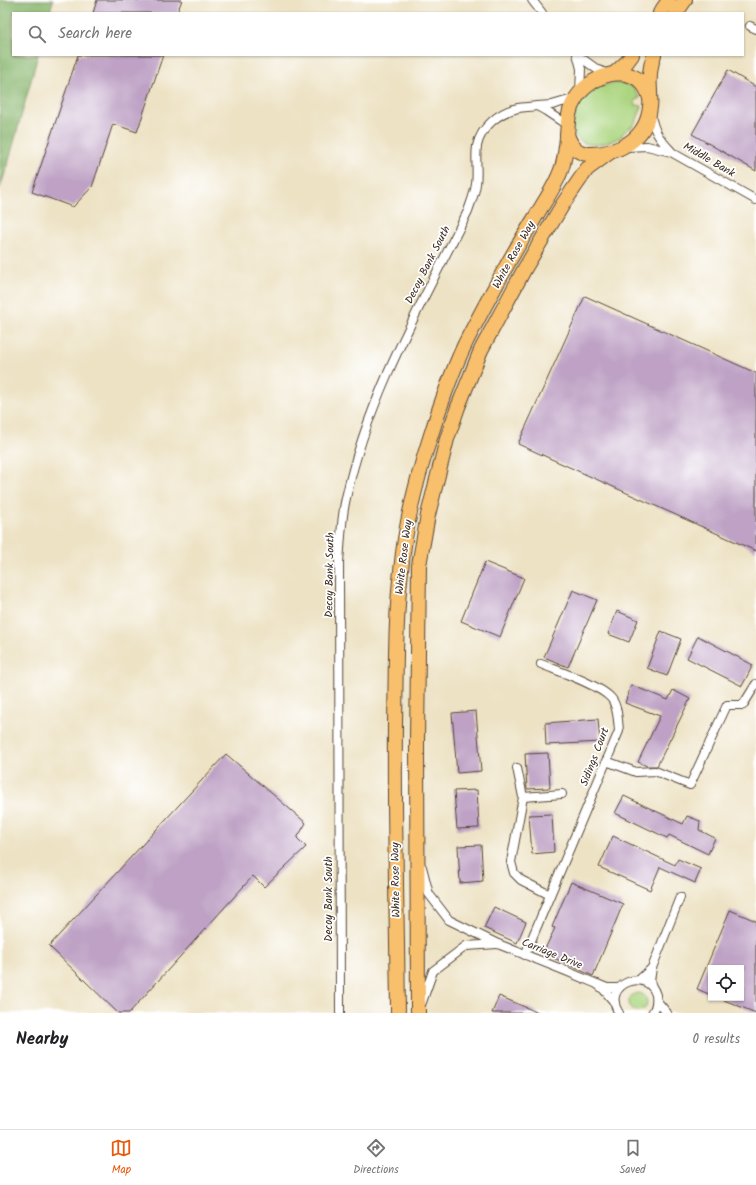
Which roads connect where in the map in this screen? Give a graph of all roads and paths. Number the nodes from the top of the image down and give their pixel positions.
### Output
1 (532, 0) edge
2 (668, 0) edge
3 (685, 0) edge
4 (541, 12) edge
5 (661, 12) edge
6 (677, 12) edge
7 (578, 56) edge
8 (631, 56) edge
9 (654, 56) edge
10 (612, 74) junction
11 (578, 96) junction
12 (650, 104) junction
13 (536, 106) junction
14 (567, 130) junction
15 (624, 147) junction
16 (610, 152) junction
17 (671, 152) junction
18 (756, 200) edge
19 (541, 664) dead end
20 (756, 684) edge
21 (606, 761) junction
22 (517, 768) dead end
23 (562, 794) dead end
24 (523, 797) junction
25 (418, 851) junction
26 (550, 895) junction
27 (680, 897) dead end
28 (498, 944) junction
29 (525, 955) junction
30 (652, 968) junction
31 (639, 980) junction
32 (597, 984) junction
33 (652, 987) junction
34 (619, 988) junction
35 (657, 1001) junction
36 (615, 1003) junction
37 (340, 1013) edge
38 (398, 1013) edge
39 (418, 1013) edge
40 (619, 1013) edge
41 (652, 1013) edge
42 (667, 1013) edge

1 - 4 street
2 - 5 highway
3 - 6 highway
7 - 10 street
7 - 11 street
8 - 10 highway, White Rose Way
9 - 12 highway, White Rose Way
10 - 11 highway, White Rose Way
10 - 12 highway
11 - 13 street, Decoy Bank South
11 - 14 highway, White Rose Way
12 - 15 highway, White Rose Way
12 - 17 street, Middle Bank
13 - 14 street
13 - 37 street, Decoy Bank South
14 - 16 highway, White Rose Way
14 - 38 highway, White Rose Way
15 - 16 highway, White Rose Way
15 - 17 street, Middle Bank
16 - 25 highway, White Rose Way
17 - 18 street, Middle Bank
19 - 21 street, Sidings Court
20 - 21 street
21 - 26 street, Sidings Court
22 - 24 street
23 - 24 street
24 - 26 street
25 - 28 street, Carriage Drive
25 - 39 highway, White Rose Way
26 - 29 street, Sidings Court
27 - 30 street
28 - 29 street, Carriage Drive
28 - 39 street, Carriage Drive
29 - 32 street, Carriage Drive
30 - 31 street
30 - 33 street
31 - 33 street
31 - 34 street
32 - 34 street, Carriage Drive
32 - 36 street, Carriage Drive
33 - 35 street
34 - 36 street
35 - 41 street
35 - 42 street
36 - 40 street, Carriage Drive

